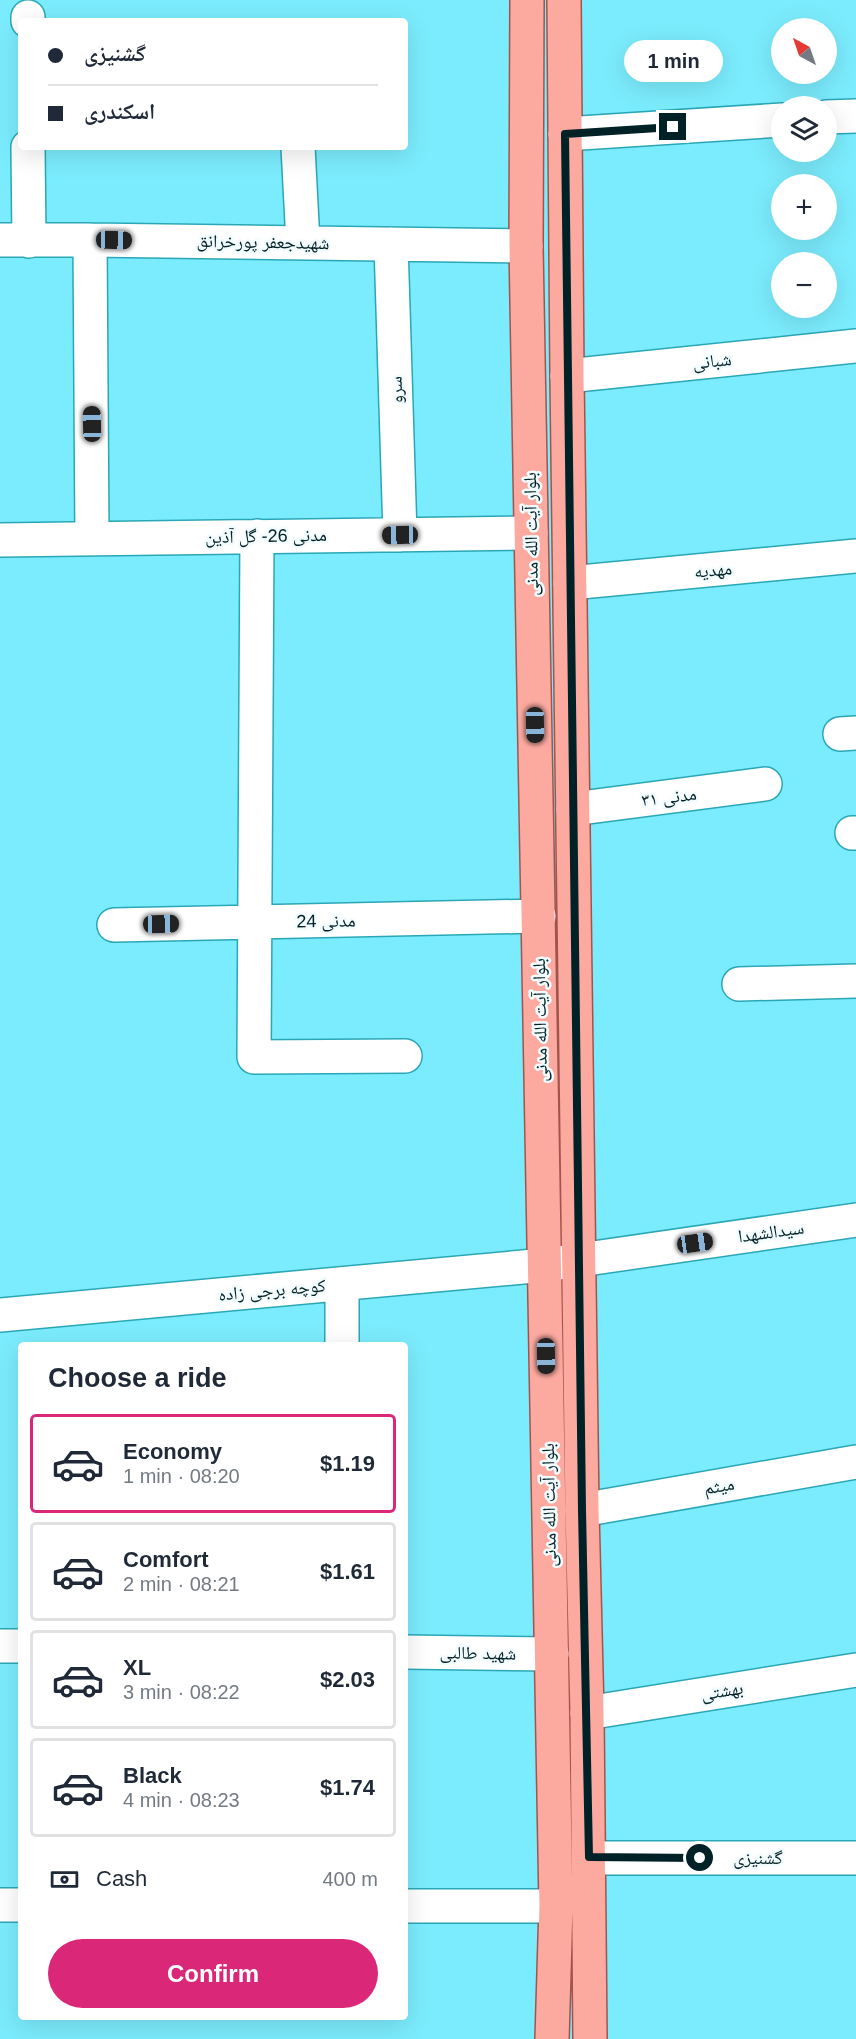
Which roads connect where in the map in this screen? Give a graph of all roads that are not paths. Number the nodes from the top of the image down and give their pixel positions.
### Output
1 (527, 0) edge
2 (564, 0) edge
3 (856, 116) edge
4 (837, 117) edge
5 (771, 121) edge
6 (565, 134) junction
7 (28, 150) edge
8 (298, 150) edge
9 (90, 240) junction
10 (14, 241) edge
11 (303, 243) junction
12 (391, 244) junction
13 (526, 246) junction
14 (856, 346) edge
15 (567, 376) junction
16 (531, 533) junction
17 (400, 535) junction
18 (257, 536) junction
19 (92, 539) junction
20 (0, 540) edge
21 (856, 556) edge
22 (570, 583) junction
23 (765, 784) dead end
24 (573, 809) junction
25 (539, 916) junction
26 (255, 922) junction
27 (114, 925) dead end
28 (856, 981) edge
29 (739, 984) dead end
30 (405, 1056) dead end
31 (856, 1220) edge
32 (579, 1259) junction
33 (545, 1265) junction
34 (342, 1284) junction
35 (0, 1315) edge
36 (342, 1342) edge
37 (856, 1462) edge
38 (582, 1510) junction
39 (0, 1646) edge
40 (18, 1647) edge
41 (408, 1652) edge
42 (552, 1654) junction
43 (856, 1670) edge
44 (587, 1713) junction
45 (589, 1857) junction
46 (856, 1858) edge
47 (0, 1905) edge
48 (18, 1905) edge
49 (408, 1906) edge
50 (556, 1906) junction
51 (552, 2039) edge
52 (590, 2039) edge

1 - 13 main road, بلوار آیت الله مدنی
2 - 6 main road, بلوار آیت الله مدنی
3 - 4 street
5 - 6 street
6 - 15 main road, بلوار آیت الله مدنی
7 - 10 street
8 - 11 street
9 - 10 street, شهیدجعفر پورخرانق
9 - 11 street, شهیدجعفر پورخرانق
9 - 19 street
11 - 12 street, شهیدجعفر پورخرانق
12 - 13 street, شهیدجعفر پورخرانق
12 - 17 street, سرو
13 - 16 main road, بلوار آیت الله مدنی
14 - 15 street, شبانی
15 - 22 main road, بلوار آیت الله مدنی
16 - 17 street, مدنی 26- گل آذین
16 - 25 main road, بلوار آیت الله مدنی
17 - 18 street, مدنی 26- گل آذین
18 - 19 street, مدنی 26- گل آذین
18 - 26 street
19 - 20 street, مدنی 26- گل آذین
21 - 22 street, مهدیه
22 - 24 main road, بلوار آیت الله مدنی
23 - 24 street, مدنی ۳۱
24 - 32 main road, بلوار آیت الله مدنی
25 - 26 street, مدنی 24
25 - 33 main road, بلوار آیت الله مدنی
26 - 27 street, مدنی 24
26 - 30 street
28 - 29 street
31 - 32 street, سیدالشهدا
32 - 33 street, سیدالشهدا
32 - 38 main road, بلوار آیت الله مدنی
33 - 34 street, کوچه برجى زاده
33 - 42 main road, بلوار آیت الله مدنی
34 - 35 street, کوچه برجى زاده
34 - 36 street
37 - 38 street, میثم
38 - 44 main road, بلوار آیت الله مدنی
39 - 40 street
41 - 42 street, شهید طالبی
42 - 50 main road, بلوار آیت الله مدنی
43 - 44 street, بهشتی
44 - 45 main road, بلوار آیت الله مدنی
45 - 46 street, گشنیزی
45 - 52 main road, بلوار آیت الله مدنی
47 - 48 street
49 - 50 street
50 - 51 main road, بلوار آیت الله مدنی

